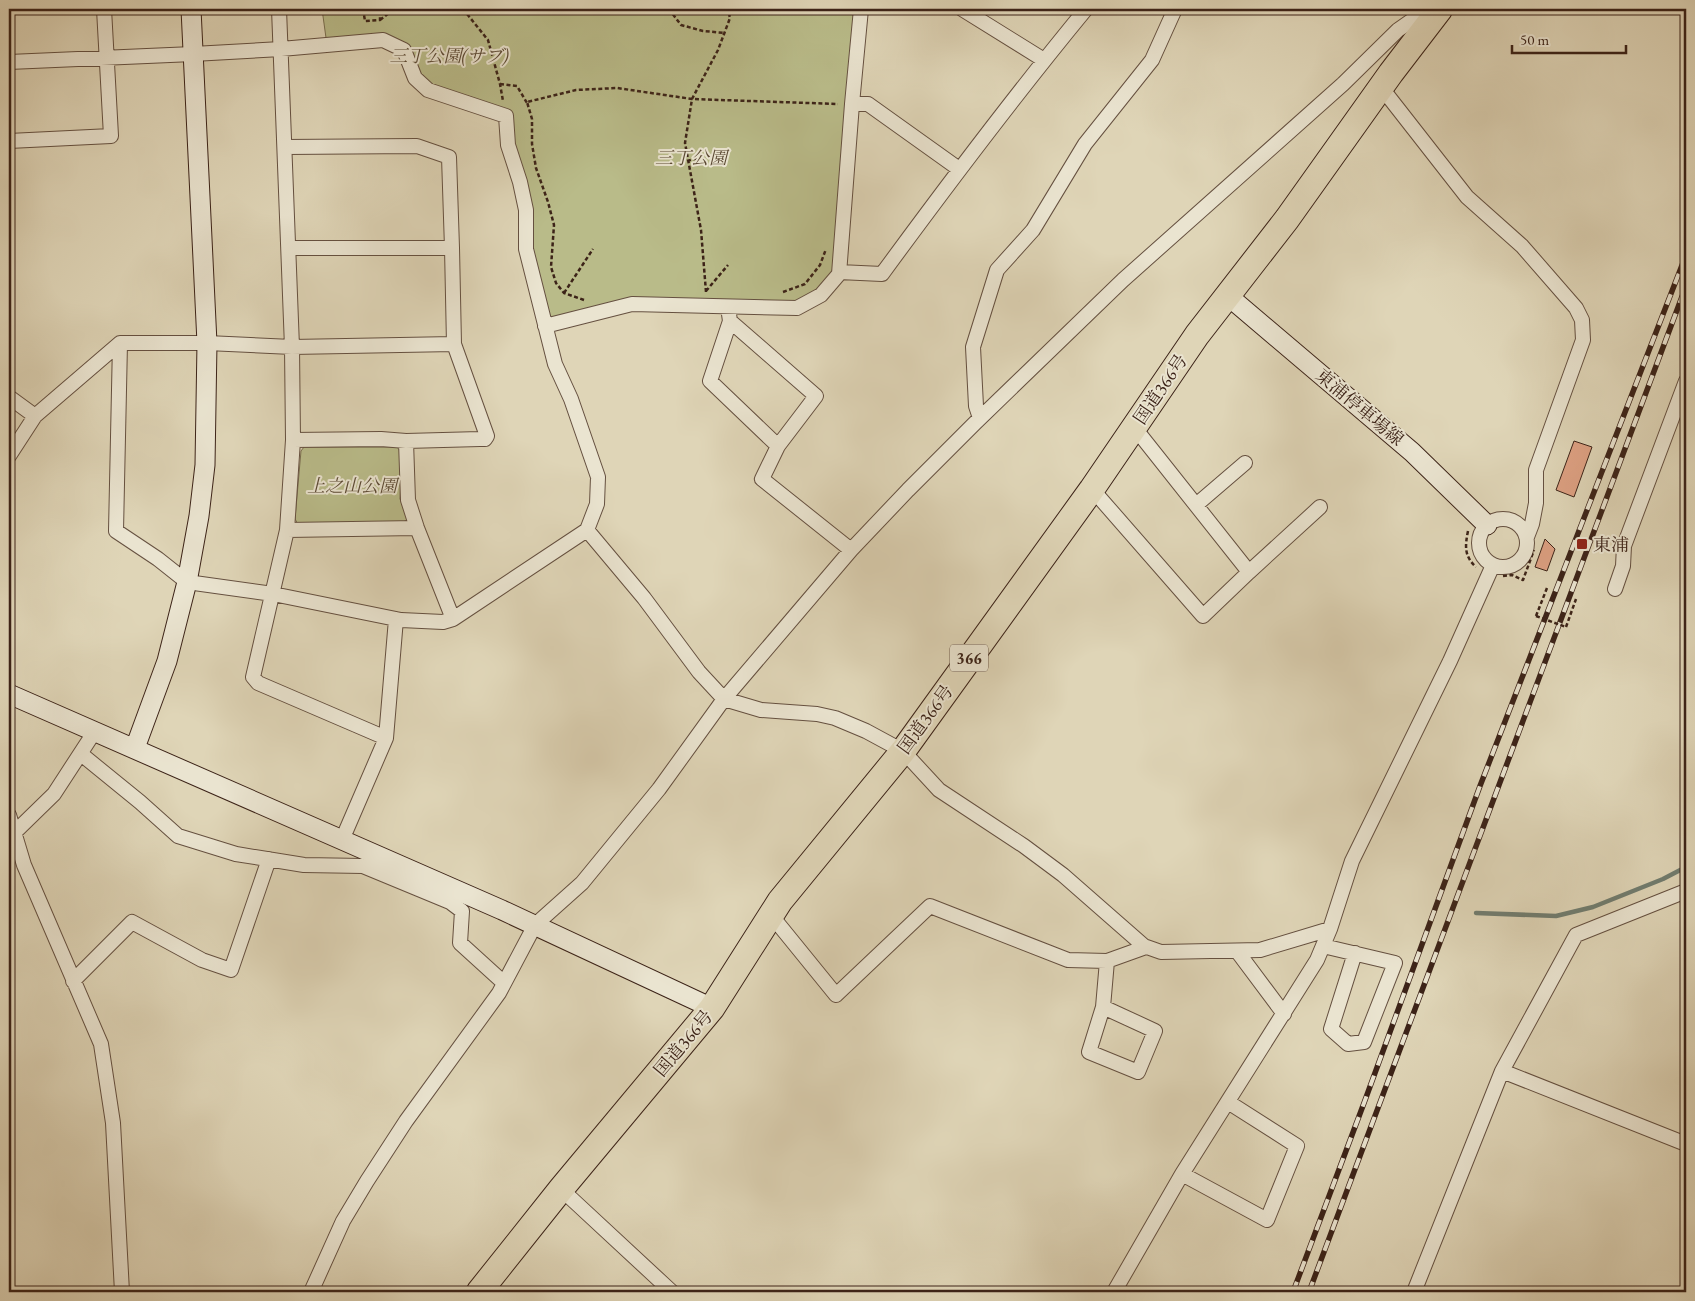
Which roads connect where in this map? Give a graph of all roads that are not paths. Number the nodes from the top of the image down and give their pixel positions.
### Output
1 (104, 9) edge
2 (191, 9) edge
3 (279, 9) edge
4 (861, 9) edge
5 (962, 9) edge
6 (1086, 9) edge
7 (1176, 9) edge
8 (1428, 9) edge
9 (1440, 9) edge
10 (281, 49) junction
11 (193, 54) junction
12 (107, 58) junction
13 (1044, 60) junction
14 (9, 62) edge
15 (1381, 87) junction
16 (845, 104) junction
17 (9, 141) edge
18 (285, 147) junction
19 (959, 169) junction
20 (289, 248) junction
21 (452, 248) junction
22 (839, 272) junction
23 (1227, 295) junction
24 (728, 307) junction
25 (730, 321) junction
26 (545, 326) junction
27 (120, 343) junction
28 (207, 343) junction
29 (454, 344) junction
30 (292, 347) junction
31 (1686, 381) edge
32 (9, 397) edge
33 (35, 416) junction
34 (980, 418) junction
35 (1134, 427) junction
36 (293, 440) junction
37 (406, 441) junction
38 (778, 446) junction
39 (9, 456) edge
40 (1246, 463) dead end
41 (1092, 489) junction
42 (1196, 505) junction
43 (1320, 507) dead end
44 (1487, 525) junction
45 (417, 528) junction
46 (287, 530) junction
47 (587, 530) junction
48 (1531, 541) junction
49 (852, 550) junction
50 (1491, 571) junction
51 (1249, 572) junction
52 (187, 582) junction
53 (1615, 589) dead end
54 (273, 594) junction
55 (396, 619) junction
56 (453, 619) junction
57 (9, 694) edge
58 (724, 699) junction
59 (95, 731) junction
60 (386, 738) junction
61 (135, 748) junction
62 (903, 751) junction
63 (80, 754) junction
64 (9, 815) edge
65 (14, 833) junction
66 (342, 840) junction
67 (269, 859) junction
68 (1686, 891) edge
69 (771, 915) junction
70 (535, 925) junction
71 (1330, 930) junction
72 (1324, 946) junction
73 (1146, 947) junction
74 (1237, 952) junction
75 (1355, 953) junction
76 (1107, 961) junction
77 (73, 981) junction
78 (504, 983) junction
79 (1103, 1007) junction
80 (712, 1008) junction
81 (1284, 1014) junction
82 (1502, 1071) junction
83 (1228, 1102) junction
84 (1686, 1144) edge
85 (1182, 1174) junction
86 (561, 1190) junction
87 (122, 1292) edge
88 (311, 1292) edge
89 (479, 1292) edge
90 (672, 1292) edge
91 (1114, 1292) edge
92 (1414, 1292) edge

1 - 12 street
2 - 11 street
3 - 10 street
4 - 16 street
5 - 13 street
6 - 13 street
7 - 34 street
8 - 34 street
9 - 15 highway, 国道366号 / 366
10 - 11 street
10 - 18 street
10 - 26 street
11 - 12 street
11 - 28 street
12 - 14 street
12 - 17 street
13 - 19 street
15 - 23 highway, 国道366号 / 366
15 - 48 street
16 - 19 street
16 - 22 street
18 - 20 street
18 - 21 street
19 - 22 street
20 - 21 street
20 - 30 street
21 - 29 street
22 - 24 street
23 - 35 highway, 国道366号 / 366
23 - 44 street, 東浦停車場線
24 - 25 street
24 - 26 street
25 - 38 street
25 - 38 street
26 - 47 street
27 - 28 street
27 - 33 street
27 - 52 street
28 - 30 street
28 - 52 street
29 - 30 street
29 - 37 street
30 - 36 street
31 - 53 street
32 - 33 street
33 - 39 street
34 - 49 street
35 - 41 highway, 国道366号 / 366
35 - 42 street
36 - 37 street
36 - 46 street
37 - 45 street
38 - 49 street
40 - 42 street
41 - 51 street
41 - 62 highway, 国道366号 / 366
42 - 51 street
43 - 51 street
44 - 48 street
44 - 50 street
45 - 46 street
45 - 56 street
46 - 54 street
47 - 56 street
47 - 58 street
48 - 50 street
49 - 58 street
50 - 71 street
52 - 54 street
52 - 61 street
54 - 55 street
54 - 60 street
55 - 56 street
55 - 60 street
57 - 59 street
58 - 62 street
58 - 70 street
59 - 61 street
59 - 63 street
60 - 66 street
61 - 66 street
62 - 69 highway, 国道366号 / 366
62 - 73 street
63 - 65 street
63 - 67 street
64 - 65 street
65 - 77 street
66 - 70 street
67 - 77 street
67 - 78 street
68 - 82 street
69 - 76 street
69 - 80 highway, 国道366号 / 366
70 - 78 street
70 - 80 street
71 - 72 street
71 - 74 street
72 - 75 street
72 - 81 street
73 - 74 street
73 - 76 street
74 - 81 street
75 - 75 street
76 - 79 street
77 - 87 street
78 - 88 street
79 - 79 street
80 - 86 highway, 国道366号 / 366
81 - 83 street
82 - 84 street
82 - 92 street
83 - 85 street
83 - 85 street
85 - 91 street
86 - 89 highway, 国道366号 / 366
86 - 90 street

